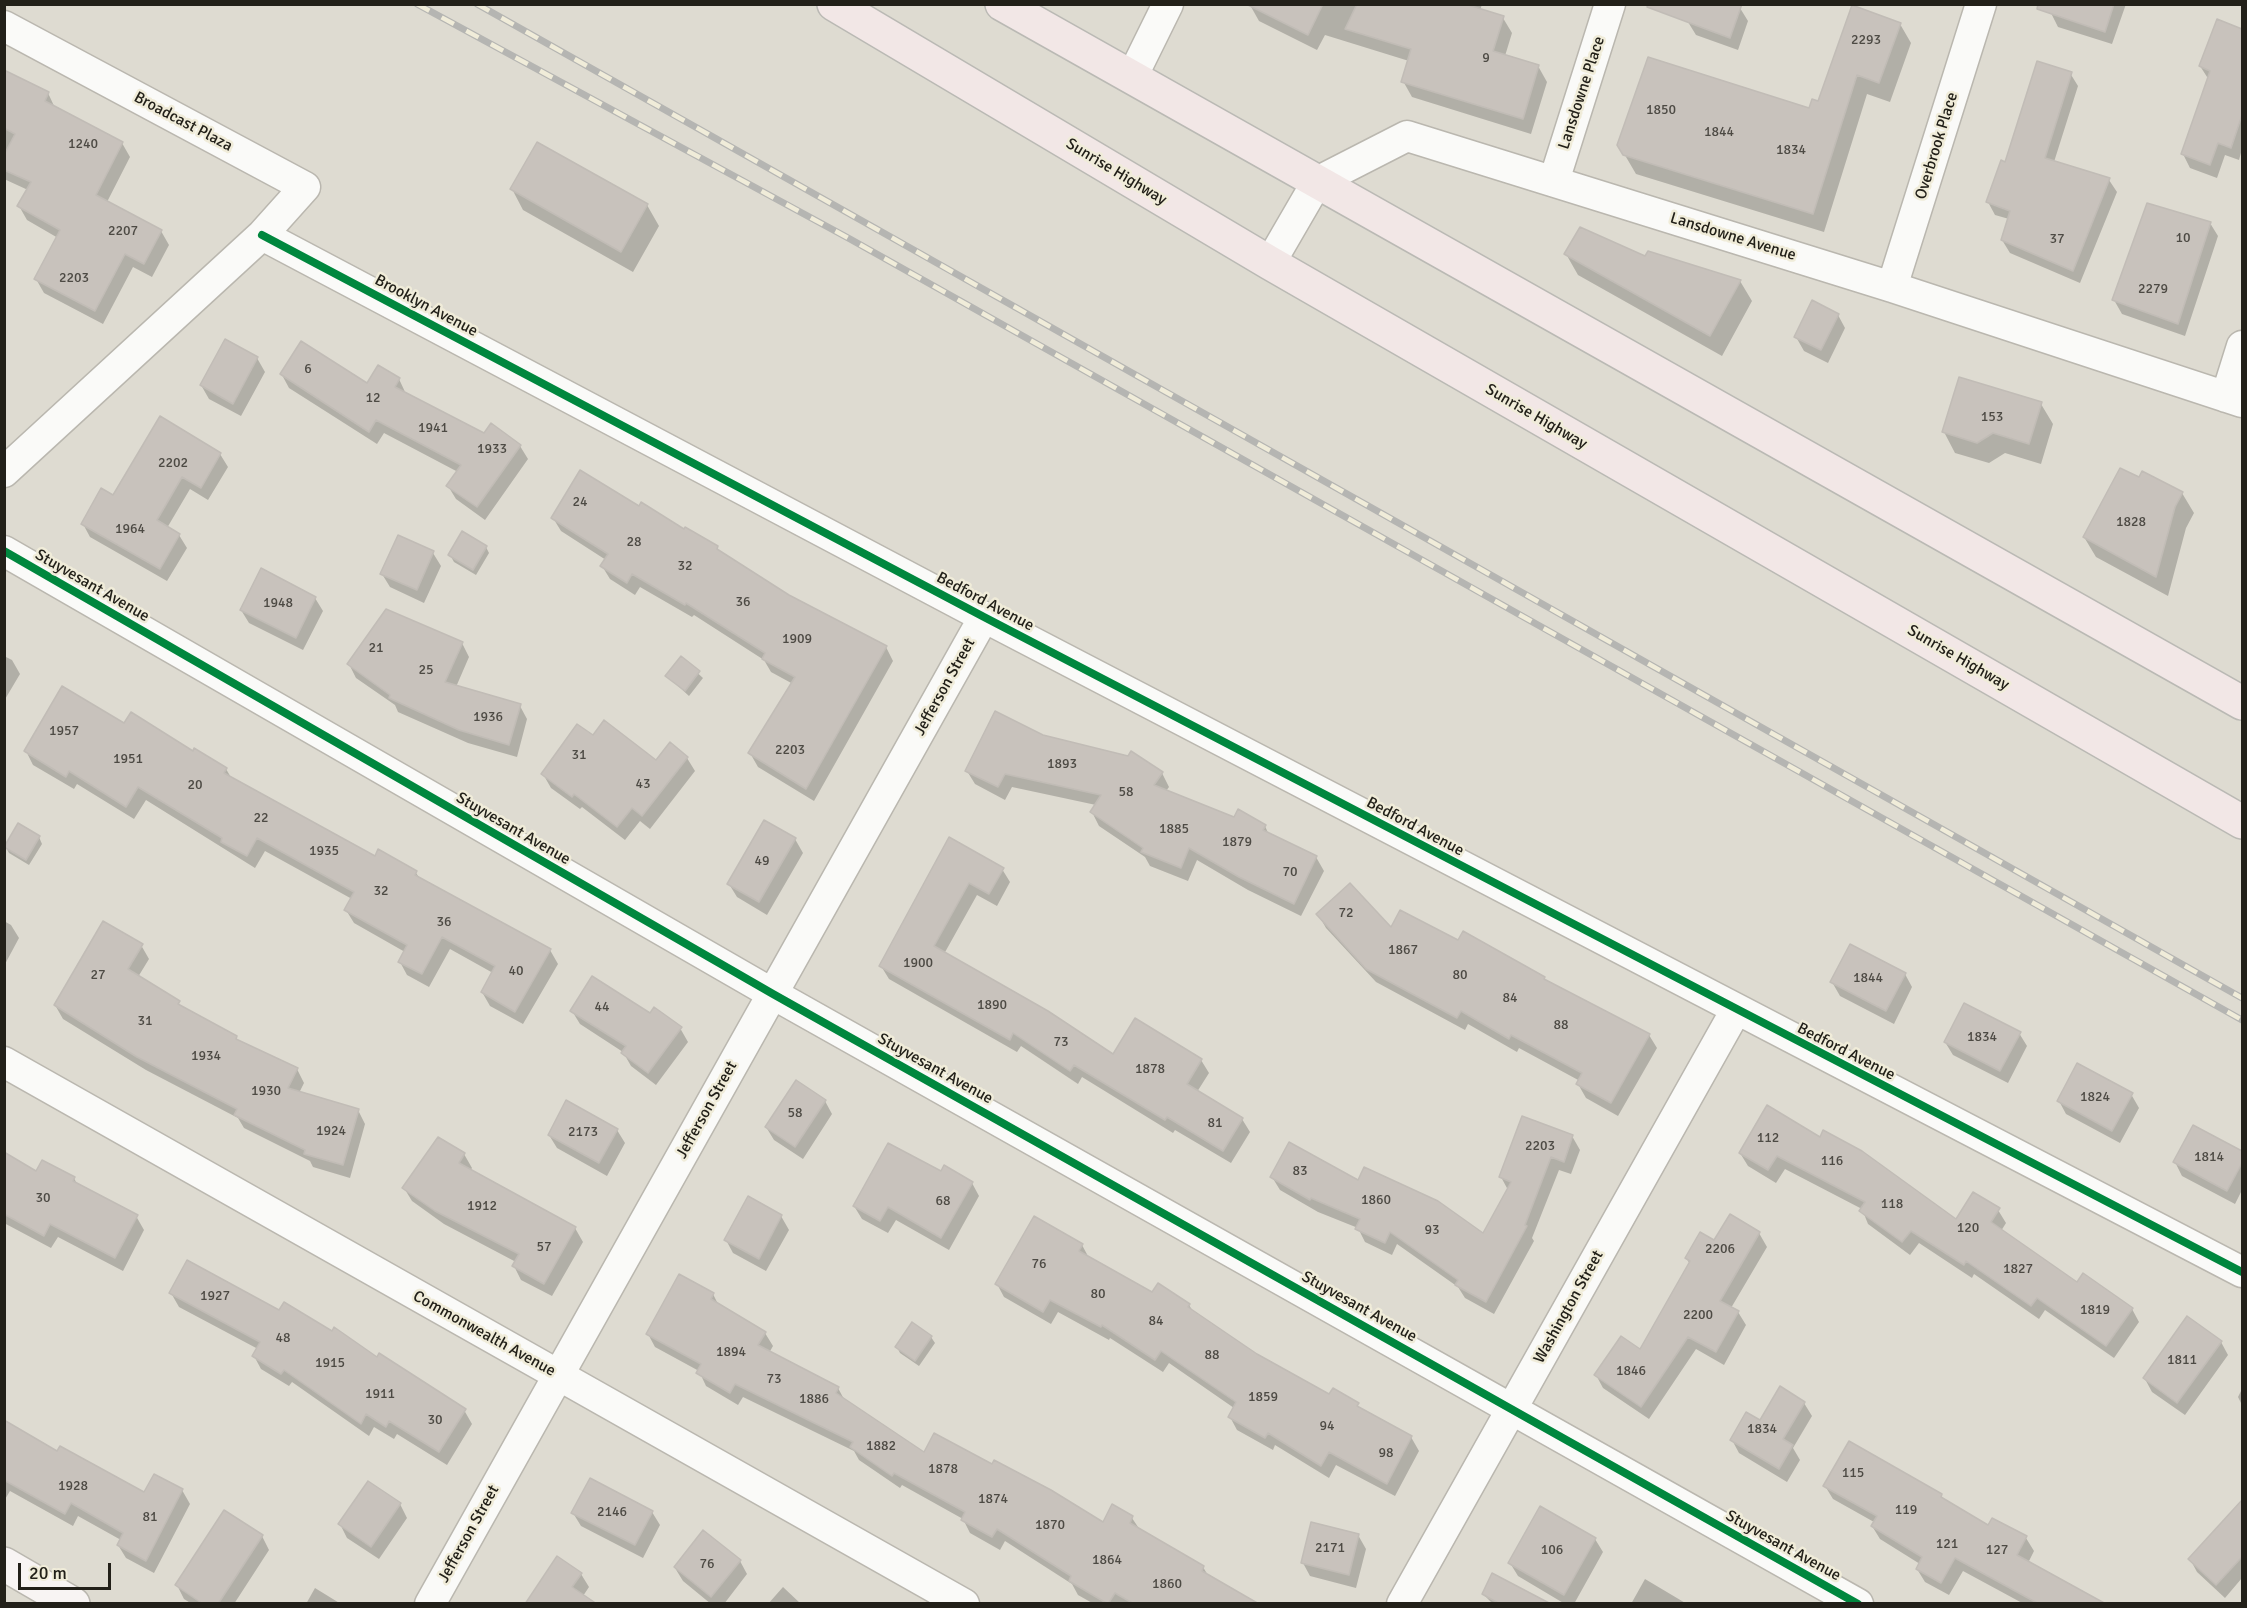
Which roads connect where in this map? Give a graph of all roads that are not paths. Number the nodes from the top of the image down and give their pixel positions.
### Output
1 (834, 4) edge
2 (1002, 4) edge
3 (1168, 4) edge
4 (1610, 4) edge
5 (1981, 4) edge
6 (4, 26) edge
7 (1132, 77) junction
8 (1554, 181) junction
9 (1317, 182) junction
10 (262, 235) junction
11 (1269, 263) junction
12 (1892, 287) junction
13 (2242, 346) edge
14 (2234, 399) edge
15 (578, 402) joint
16 (4, 472) edge
17 (4, 551) edge
18 (984, 617) junction
19 (2242, 703) edge
20 (2242, 822) edge
21 (773, 994) junction
22 (1736, 1010) junction
23 (4, 1062) edge
24 (2242, 1272) edge
25 (558, 1376) junction
26 (1512, 1408) junction
27 (4, 1564) edge
28 (73, 1604) edge
29 (430, 1604) edge
30 (964, 1604) edge
31 (1401, 1604) edge
32 (1858, 1604) edge

1 - 11 highway, Sunrise Highway
2 - 7 highway
3 - 7 street
4 - 8 street, Lansdowne Place
5 - 12 street, Overbrook Place
6 - 10 street, Broadcast Plaza
7 - 9 highway
8 - 9 street, Lansdowne Avenue
8 - 12 street, Lansdowne Avenue
9 - 11 street
9 - 19 highway
10 - 15 street, Brooklyn Avenue
10 - 16 street
11 - 20 highway, Sunrise Highway
12 - 14 street, Lansdowne Avenue
13 - 14 street
15 - 18 street, Bedford Avenue
17 - 21 street, Stuyvesant Avenue
18 - 21 street, Jefferson Street
18 - 22 street, Bedford Avenue
21 - 25 street, Jefferson Street
21 - 26 street, Stuyvesant Avenue
22 - 24 street, Bedford Avenue
22 - 26 street, Washington Street
23 - 25 street, Commonwealth Avenue
25 - 29 street, Jefferson Street
25 - 30 street, Commonwealth Avenue
26 - 31 street, Washington Street
26 - 32 street, Stuyvesant Avenue
27 - 28 street

